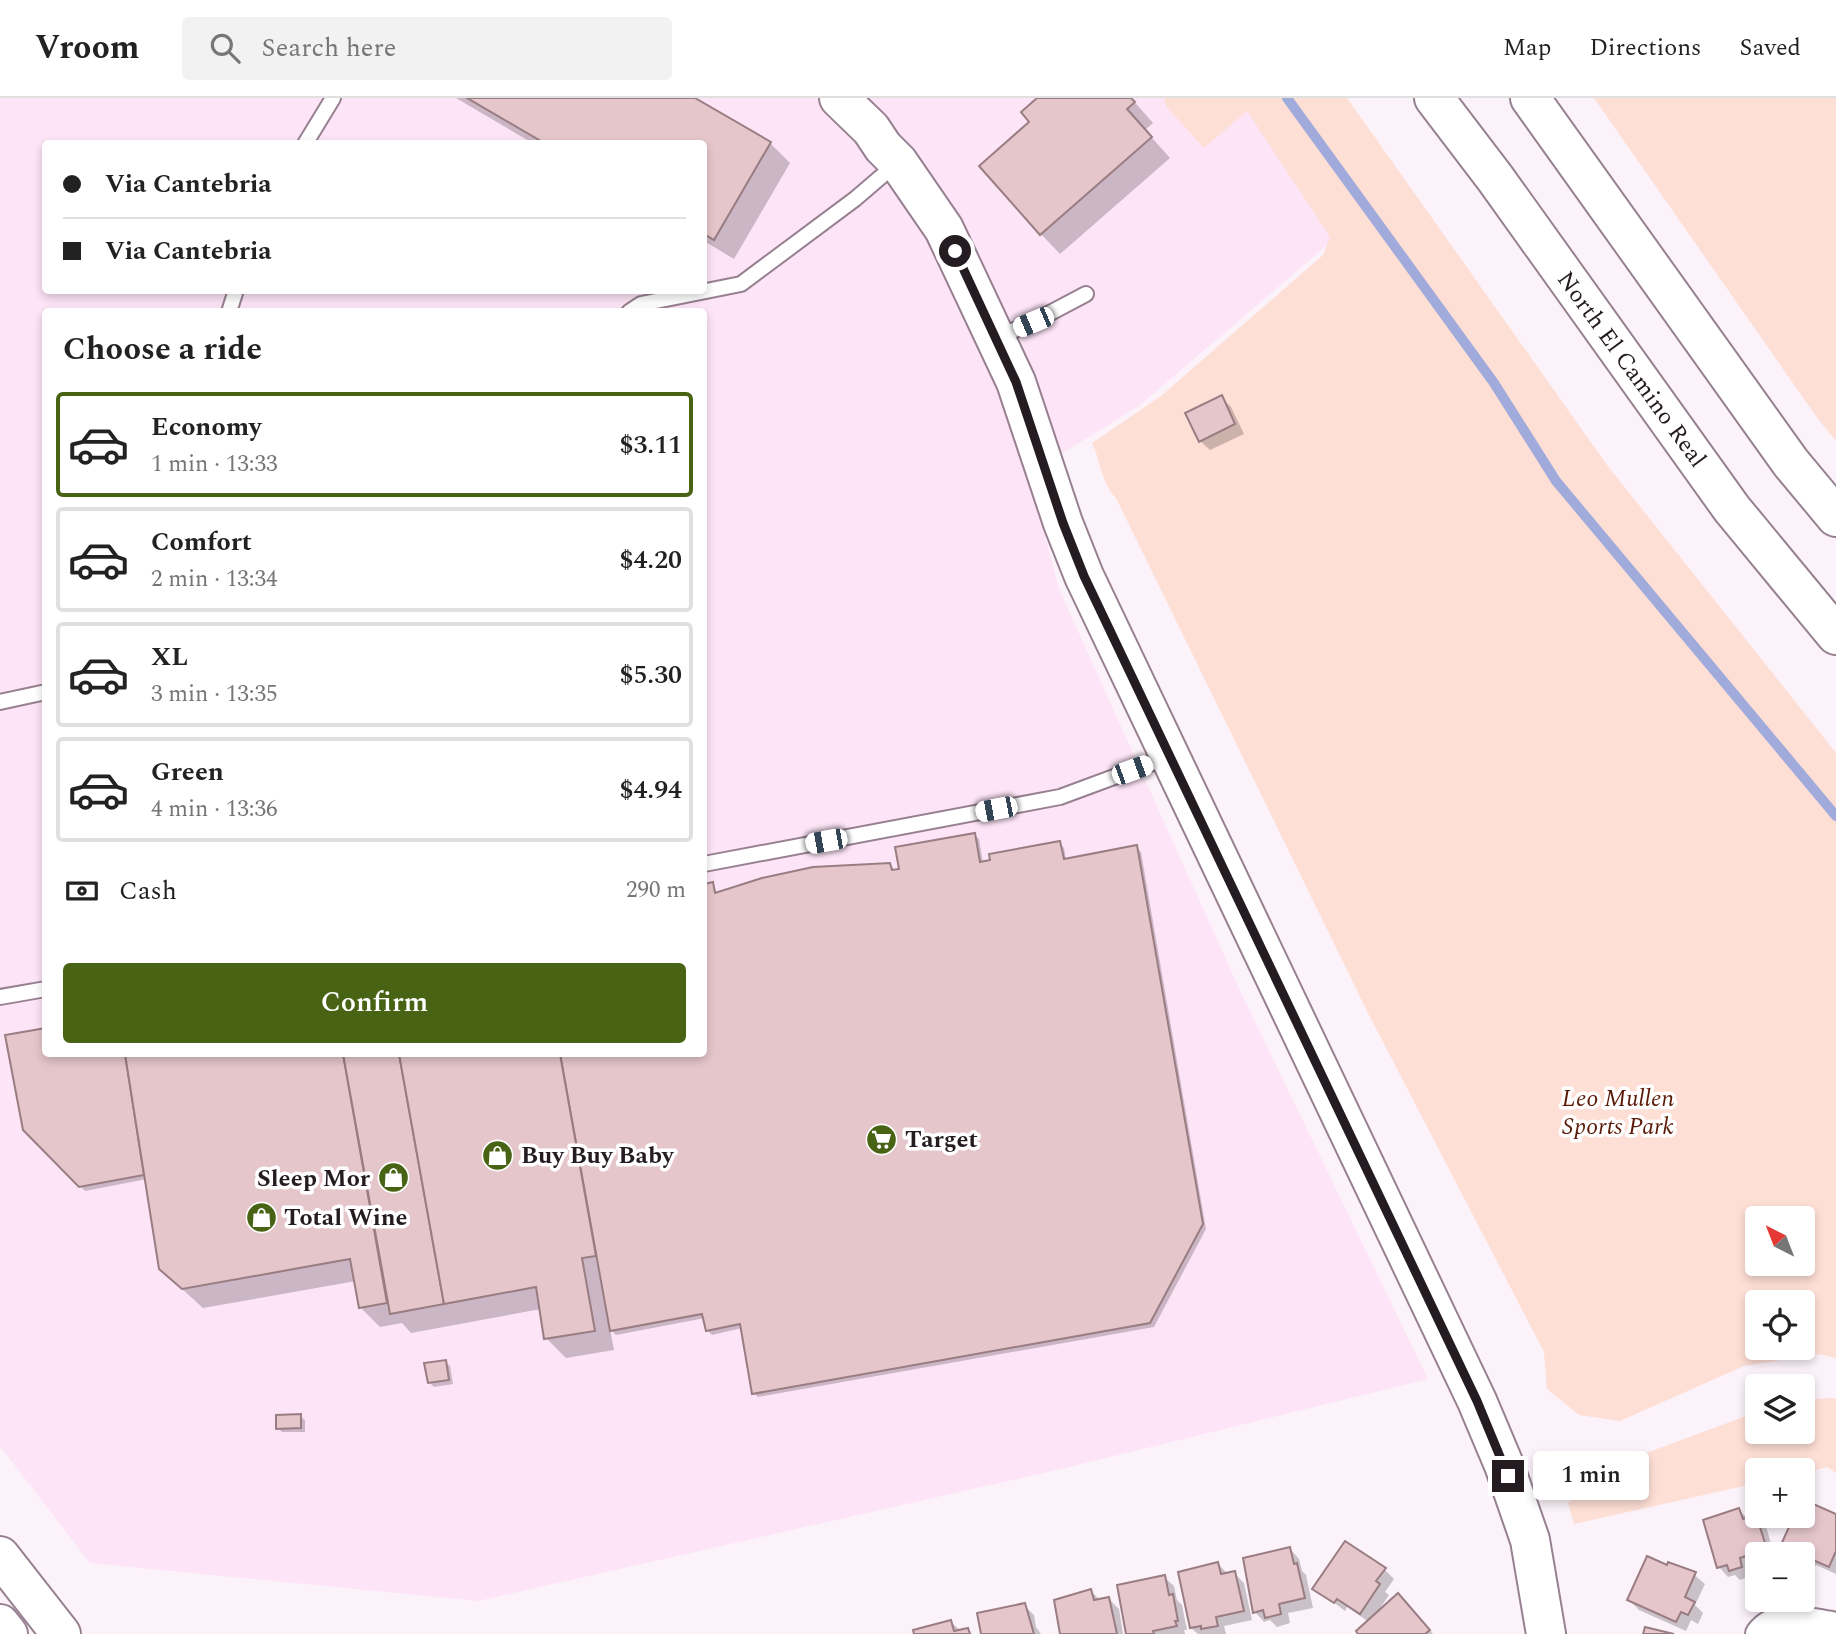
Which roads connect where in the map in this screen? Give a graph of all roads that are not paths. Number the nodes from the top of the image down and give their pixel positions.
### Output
1 (333, 98) edge
2 (839, 98) edge
3 (1434, 98) edge
4 (1530, 98) edge
5 (307, 140) edge
6 (898, 162) junction
7 (707, 291) edge
8 (691, 294) edge
9 (1086, 294) dead end
10 (635, 308) edge
11 (995, 338) junction
12 (1836, 517) edge
13 (1836, 635) edge
14 (42, 693) edge
15 (0, 702) edge
16 (1170, 757) junction
17 (707, 863) edge
18 (42, 990) edge
19 (0, 997) edge
20 (0, 1556) edge
21 (0, 1623) edge
22 (1836, 1628) edge
23 (8, 1634) edge
24 (61, 1634) edge
25 (1546, 1634) edge
26 (1760, 1634) edge

1 - 5 lane
2 - 6 main road
3 - 13 main road, North El Camino Real
4 - 12 main road
6 - 7 lane
6 - 11 main road
8 - 10 lane
9 - 11 lane
11 - 16 main road
14 - 15 lane
16 - 17 lane
16 - 25 main road
18 - 19 lane
20 - 24 main road
21 - 23 main road
22 - 26 street

